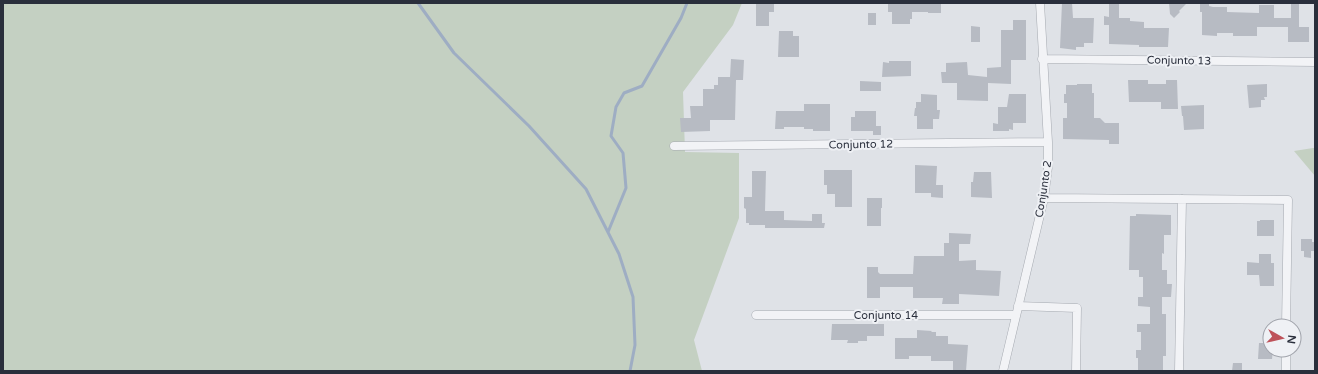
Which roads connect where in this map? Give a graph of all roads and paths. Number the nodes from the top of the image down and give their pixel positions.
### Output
1 (1040, 3) edge
2 (1042, 59) junction
3 (1315, 62) edge
4 (1048, 142) junction
5 (674, 146) dead end
6 (1044, 198) junction
7 (1182, 199) junction
8 (1018, 306) junction
9 (756, 315) dead end
10 (1016, 315) junction
11 (1286, 318) edge
12 (1286, 358) edge
13 (1003, 371) edge
14 (1076, 371) edge
15 (1179, 371) edge
16 (1286, 371) edge

1 - 2 street, Conjunto 2
2 - 3 street, Conjunto 13
2 - 4 street, Conjunto 2
4 - 5 street, Conjunto 12
4 - 6 street, Conjunto 2
6 - 7 street
6 - 8 street, Conjunto 2
7 - 11 street
7 - 15 street
8 - 10 street, Conjunto 2
8 - 14 street
9 - 10 street, Conjunto 14
10 - 13 street, Conjunto 2
12 - 16 street

